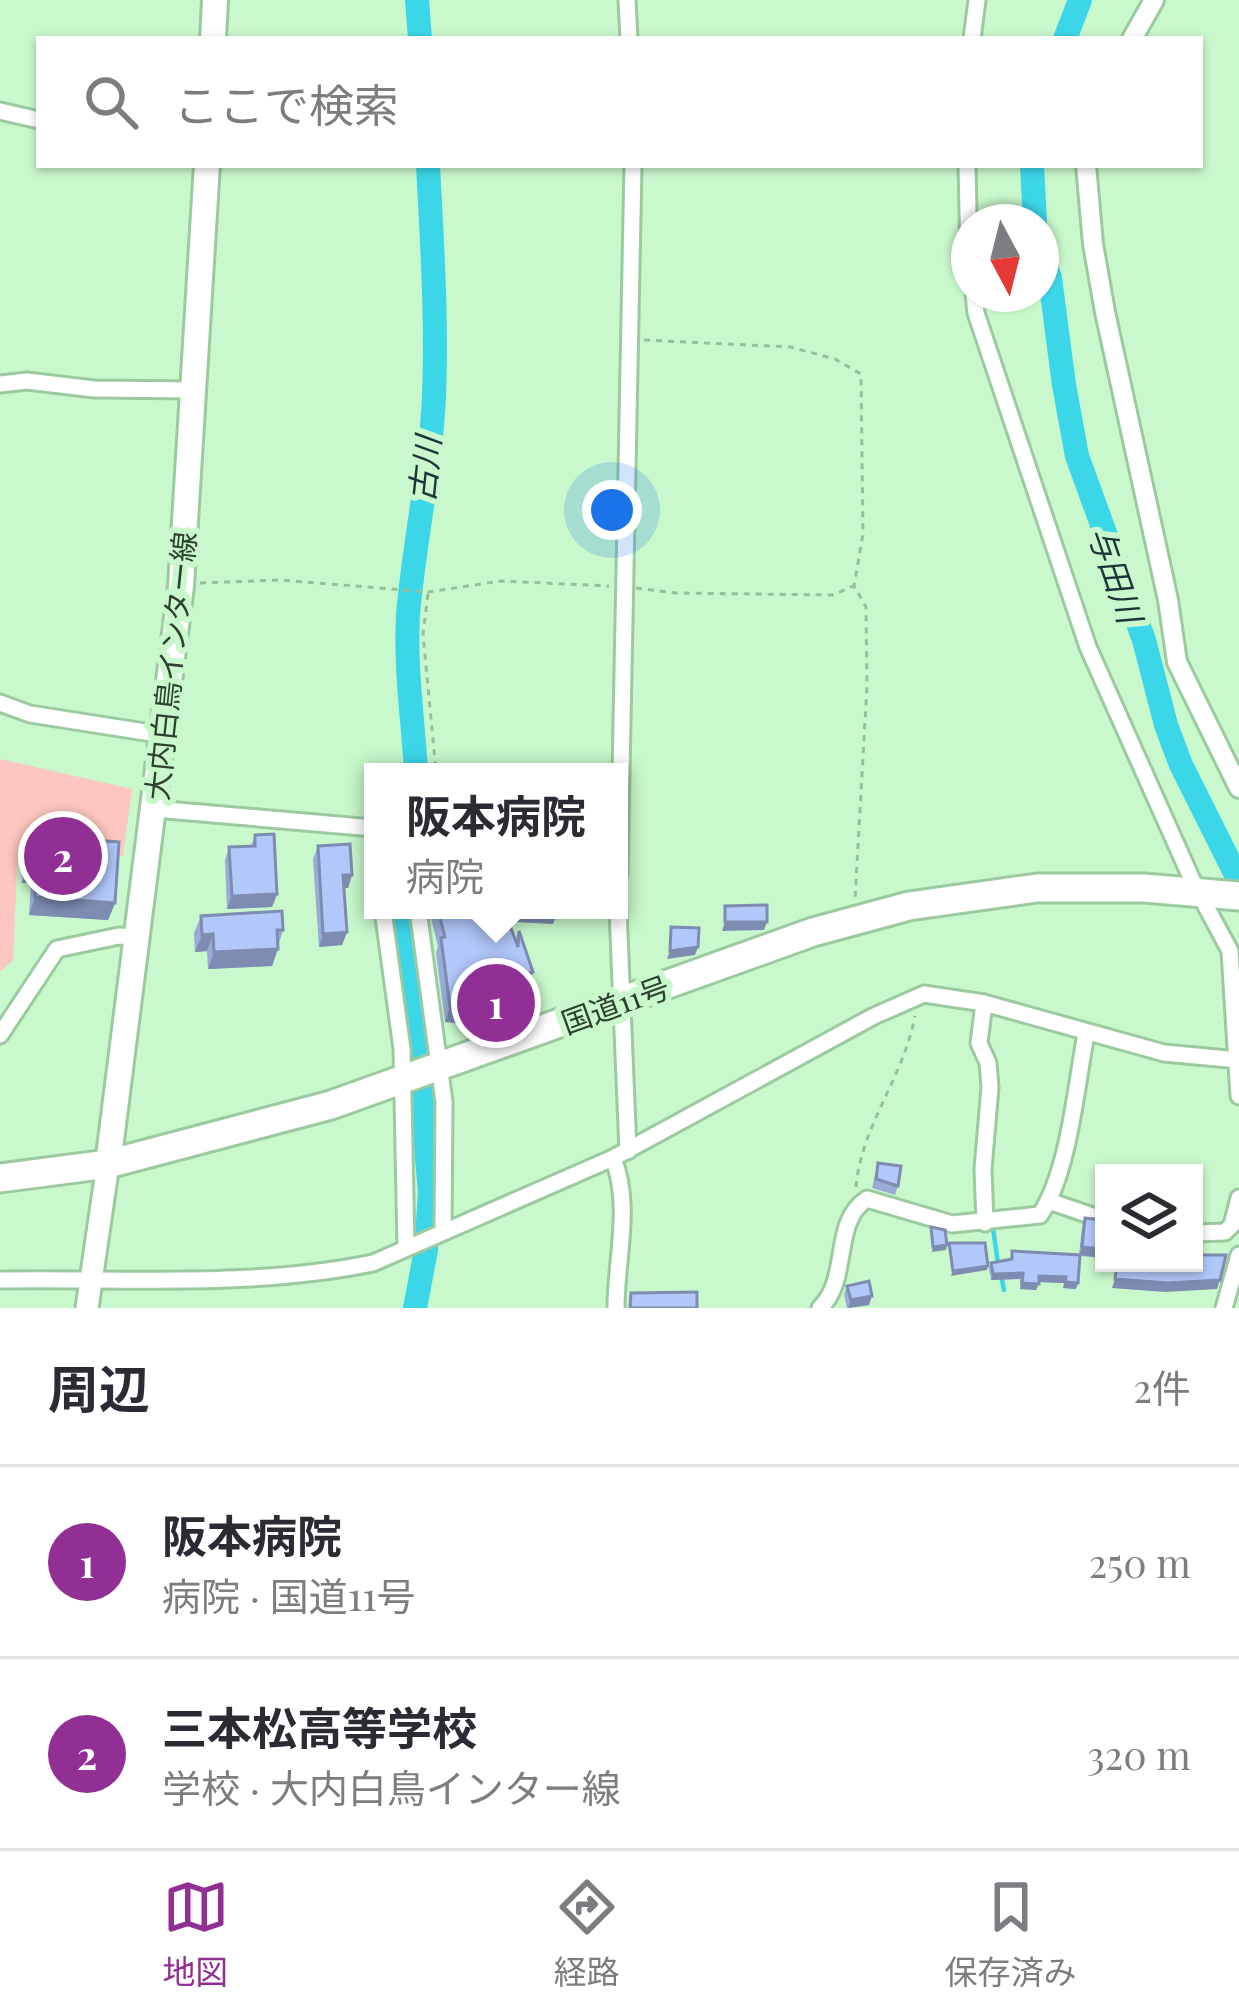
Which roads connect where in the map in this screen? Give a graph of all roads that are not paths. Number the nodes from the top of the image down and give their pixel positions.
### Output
1 (215, 0) edge
2 (627, 0) edge
3 (977, 0) edge
4 (1154, 0) edge
5 (213, 36) edge
6 (629, 36) edge
7 (971, 36) edge
8 (1134, 36) edge
9 (0, 111) edge
10 (36, 119) edge
11 (207, 168) edge
12 (633, 168) edge
13 (967, 168) edge
14 (1086, 168) edge
15 (968, 204) edge
16 (976, 312) edge
17 (0, 384) edge
18 (195, 391) junction
19 (0, 703) edge
20 (164, 735) junction
21 (622, 763) edge
22 (1239, 788) edge
23 (155, 809) junction
24 (364, 827) edge
25 (1218, 895) edge
26 (384, 919) edge
27 (419, 919) edge
28 (617, 919) edge
29 (137, 937) junction
30 (619, 1002) junction
31 (984, 1003) junction
32 (1086, 1034) junction
33 (0, 1035) edge
34 (1237, 1060) edge
35 (437, 1069) junction
36 (404, 1081) junction
37 (1239, 1096) edge
38 (621, 1154) junction
39 (108, 1164) junction
40 (0, 1178) edge
41 (1239, 1198) edge
42 (1049, 1201) junction
43 (1095, 1217) edge
44 (985, 1222) junction
45 (441, 1232) junction
46 (1203, 1233) edge
47 (410, 1245) junction
48 (1239, 1255) edge
49 (91, 1278) junction
50 (0, 1280) edge
51 (87, 1308) edge
52 (616, 1308) edge
53 (820, 1308) edge
54 (1224, 1308) edge

1 - 5 main road
2 - 6 street
3 - 7 street
4 - 8 street
9 - 10 street
11 - 18 main road, 大内白鳥インター線
12 - 21 street
13 - 15 street
14 - 22 street
16 - 25 street
17 - 18 street
18 - 20 main road, 大内白鳥インター線
19 - 20 street
20 - 23 main road, 大内白鳥インター線
23 - 24 street
23 - 29 main road, 大内白鳥インター線
25 - 30 highway, 国道11号
25 - 34 street
26 - 36 street
27 - 35 street
28 - 30 street
29 - 33 street
29 - 39 main road, 大内白鳥インター線
30 - 35 highway, 国道11号
30 - 38 street
31 - 32 street
31 - 38 street
31 - 44 street
32 - 34 street
32 - 42 street
34 - 37 street
35 - 36 highway, 国道11号
35 - 45 street
36 - 39 highway, 国道11号
36 - 47 street
38 - 45 street
38 - 52 street
39 - 40 highway, 国道11号
39 - 49 main road
41 - 46 street
42 - 43 street
42 - 44 street
44 - 53 street
45 - 47 street
47 - 49 street
48 - 54 street
49 - 50 street
49 - 51 main road

